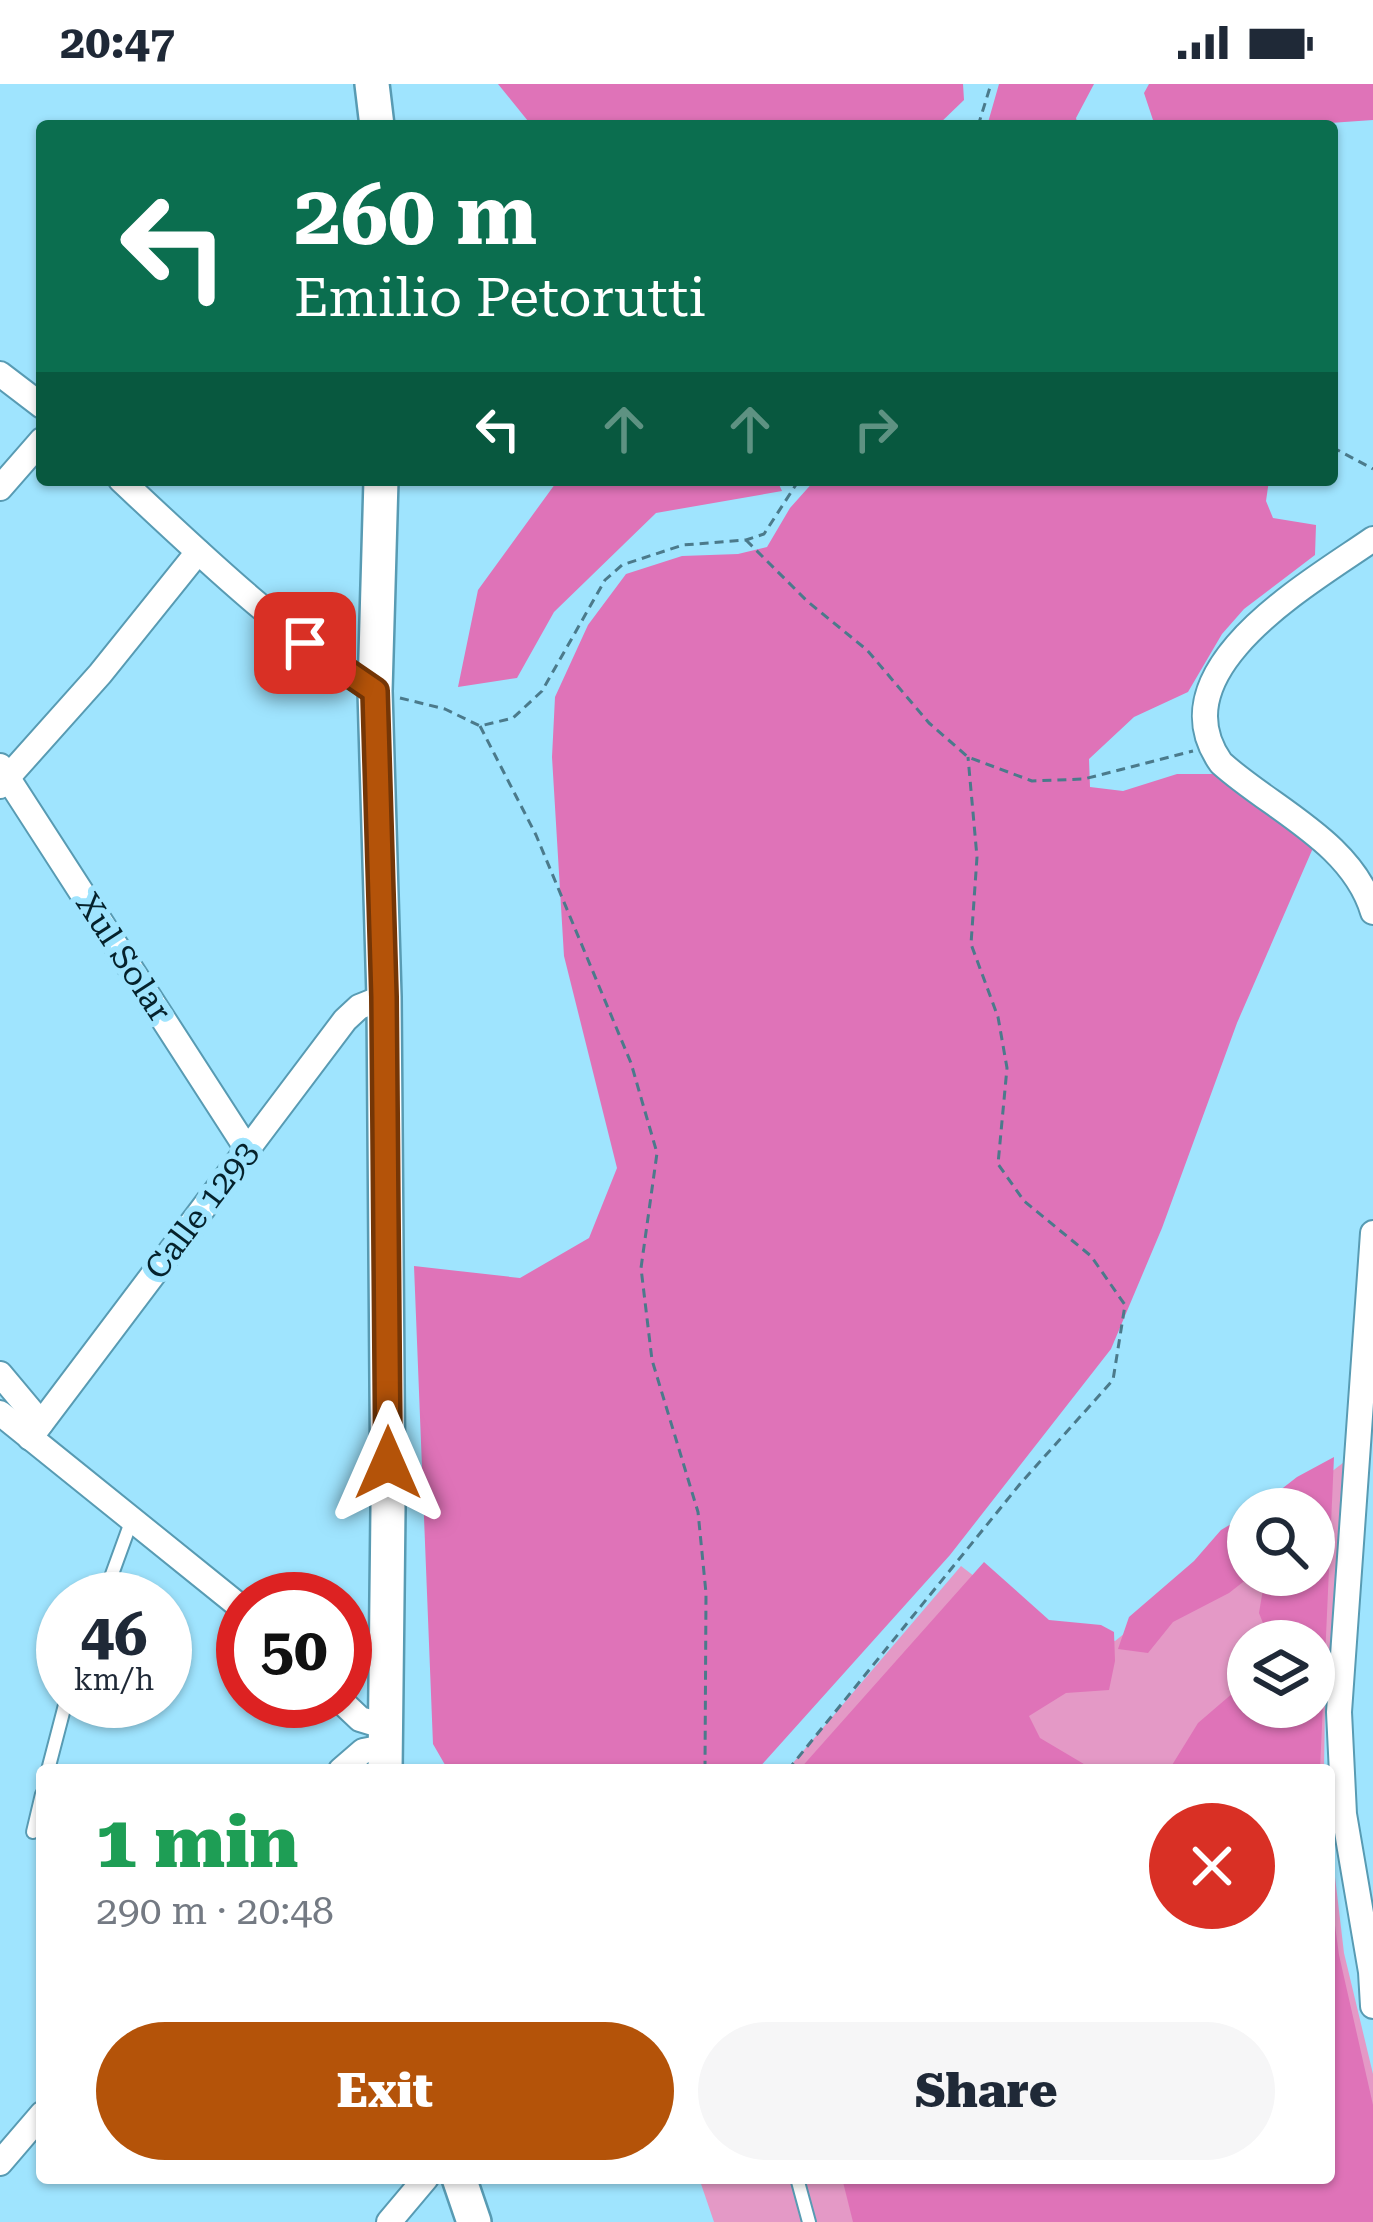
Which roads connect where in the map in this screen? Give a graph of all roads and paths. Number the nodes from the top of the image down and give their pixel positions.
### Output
1 (372, 84) edge
2 (991, 84) edge
3 (376, 120) edge
4 (980, 120) edge
5 (0, 374) edge
6 (36, 401) edge
7 (36, 447) edge
8 (1338, 450) edge
9 (1373, 469) edge
10 (127, 486) edge
11 (381, 486) edge
12 (796, 486) edge
13 (0, 488) edge
14 (1373, 538) edge
15 (746, 540) junction
16 (198, 552) junction
17 (375, 691) junction
18 (480, 726) junction
19 (1209, 747) junction
20 (968, 758) junction
21 (3, 776) edge
22 (1373, 912) edge
23 (384, 997) junction
24 (247, 1149) junction
25 (1373, 1233) edge
26 (0, 1374) edge
27 (0, 1413) edge
28 (35, 1430) junction
29 (131, 1522) junction
30 (113, 1572) edge
31 (216, 1588) edge
32 (59, 1728) edge
33 (384, 1748) edge
34 (50, 1764) edge
35 (348, 1764) edge
36 (705, 1764) edge
37 (793, 1764) edge
38 (36, 1819) edge
39 (33, 1832) dead end
40 (1372, 1974) edge
41 (1373, 2006) edge
42 (36, 2121) edge
43 (0, 2163) edge
44 (421, 2184) edge
45 (460, 2184) edge
46 (799, 2184) edge
47 (389, 2222) edge
48 (474, 2222) edge
49 (809, 2222) edge

1 - 3 main road
2 - 4 path
5 - 6 street
7 - 13 street
8 - 9 path
10 - 16 street
11 - 17 main road
12 - 15 path
14 - 19 street
15 - 18 path
15 - 20 path
16 - 17 street
16 - 21 street
17 - 18 path
17 - 23 main road
18 - 36 path
19 - 20 path
19 - 22 street
20 - 37 path
21 - 24 street, Xul Solar
23 - 24 street, Calle 1293
23 - 33 main road
24 - 28 street, Calle 1293
25 - 40 street
26 - 28 street
27 - 28 street
28 - 29 street
29 - 30 lane
29 - 31 street
32 - 34 lane
33 - 35 street
38 - 39 lane
40 - 41 street
42 - 43 street
44 - 47 street
45 - 48 main road
46 - 49 lane

